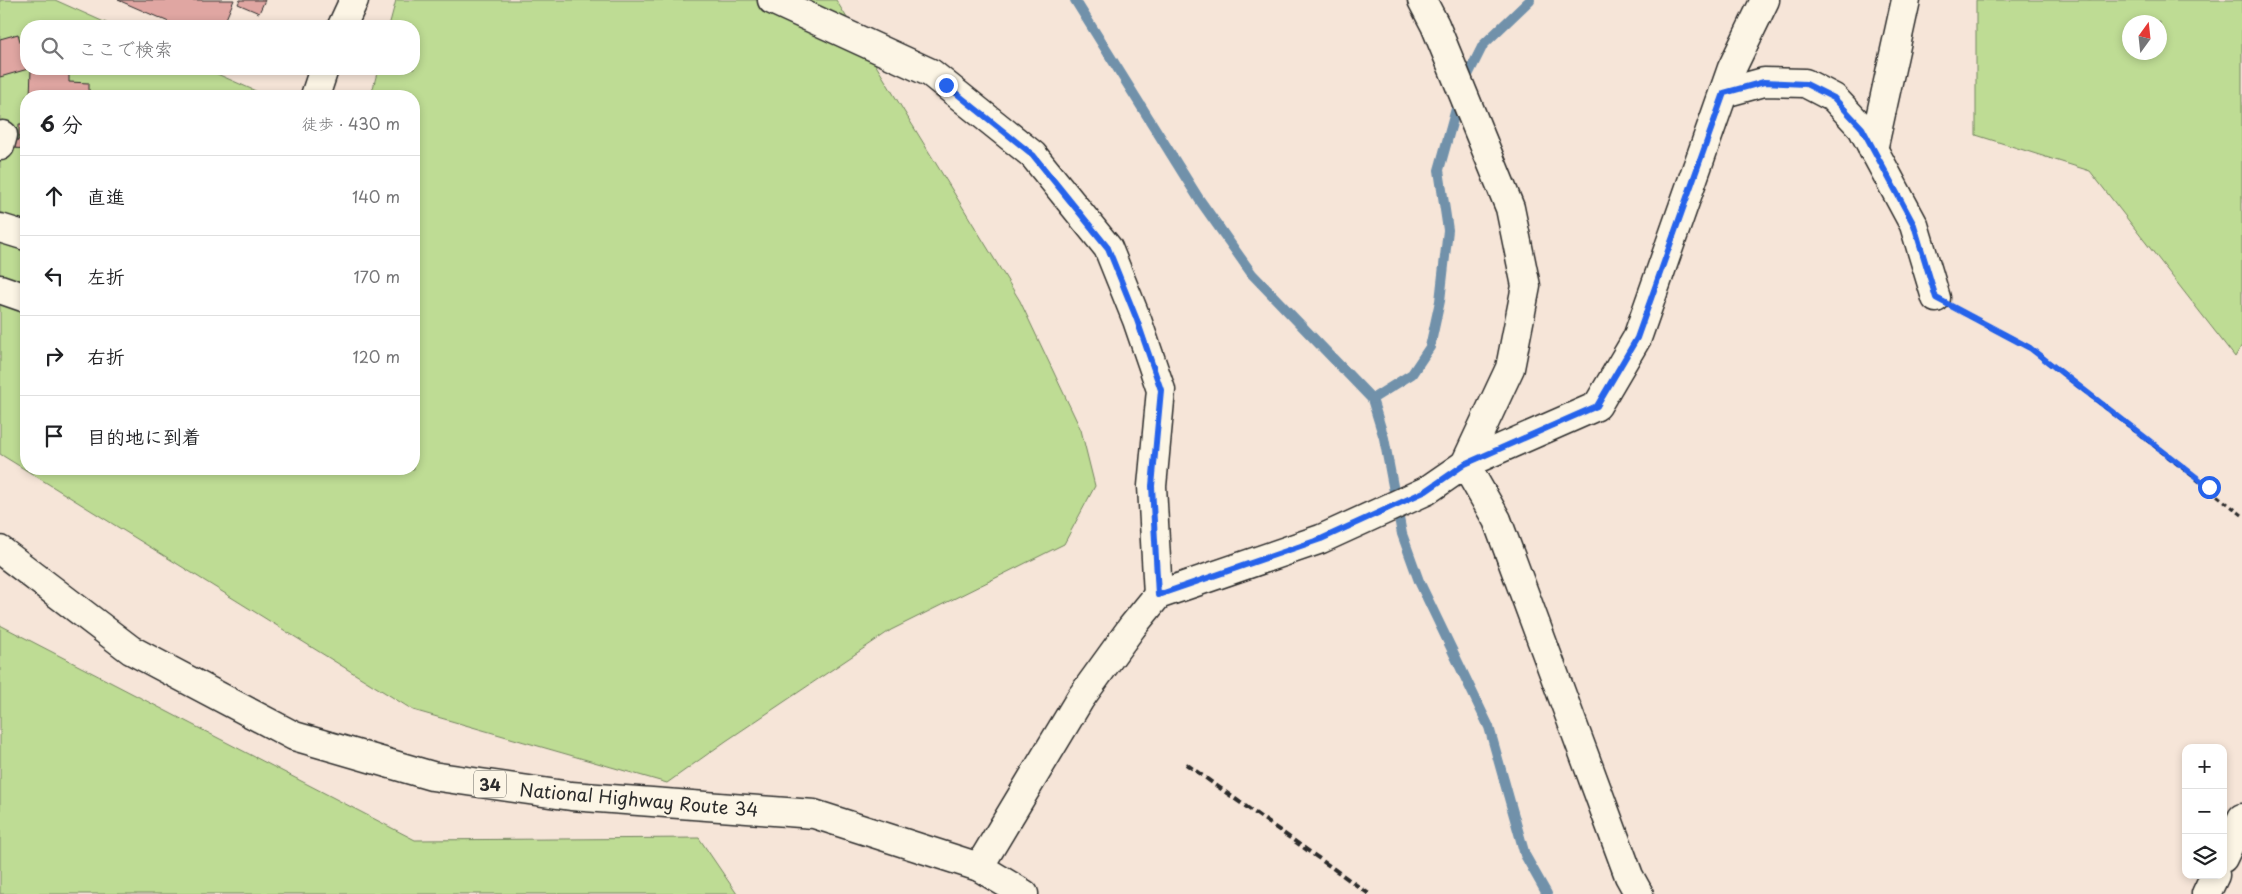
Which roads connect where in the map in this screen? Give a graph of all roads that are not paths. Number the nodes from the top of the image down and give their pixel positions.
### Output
1 (354, 0) edge
2 (772, 0) edge
3 (1422, 0) edge
4 (1765, 0) edge
5 (1906, 0) edge
6 (345, 20) edge
7 (322, 75) edge
8 (317, 90) edge
9 (1724, 93) junction
10 (1873, 150) junction
11 (0, 228) edge
12 (20, 234) edge
13 (0, 288) edge
14 (20, 296) edge
15 (1936, 298) road end
16 (1465, 464) junction
17 (0, 550) edge
18 (1158, 595) junction
19 (2242, 818) edge
20 (2227, 850) edge
21 (980, 867) junction
22 (2213, 879) edge
23 (1024, 894) edge
24 (1638, 894) edge
25 (2206, 894) edge

1 - 6 main road
2 - 18 main road
3 - 16 main road
4 - 9 main road
5 - 10 main road
7 - 8 main road
9 - 10 main road
9 - 16 main road
10 - 15 main road
11 - 12 main road
13 - 14 main road
16 - 18 main road
16 - 24 main road
17 - 21 main road, National Highway Route 34 / 34
18 - 21 main road
19 - 20 main road
21 - 23 main road, National Highway Route 34 / 34
22 - 25 main road

